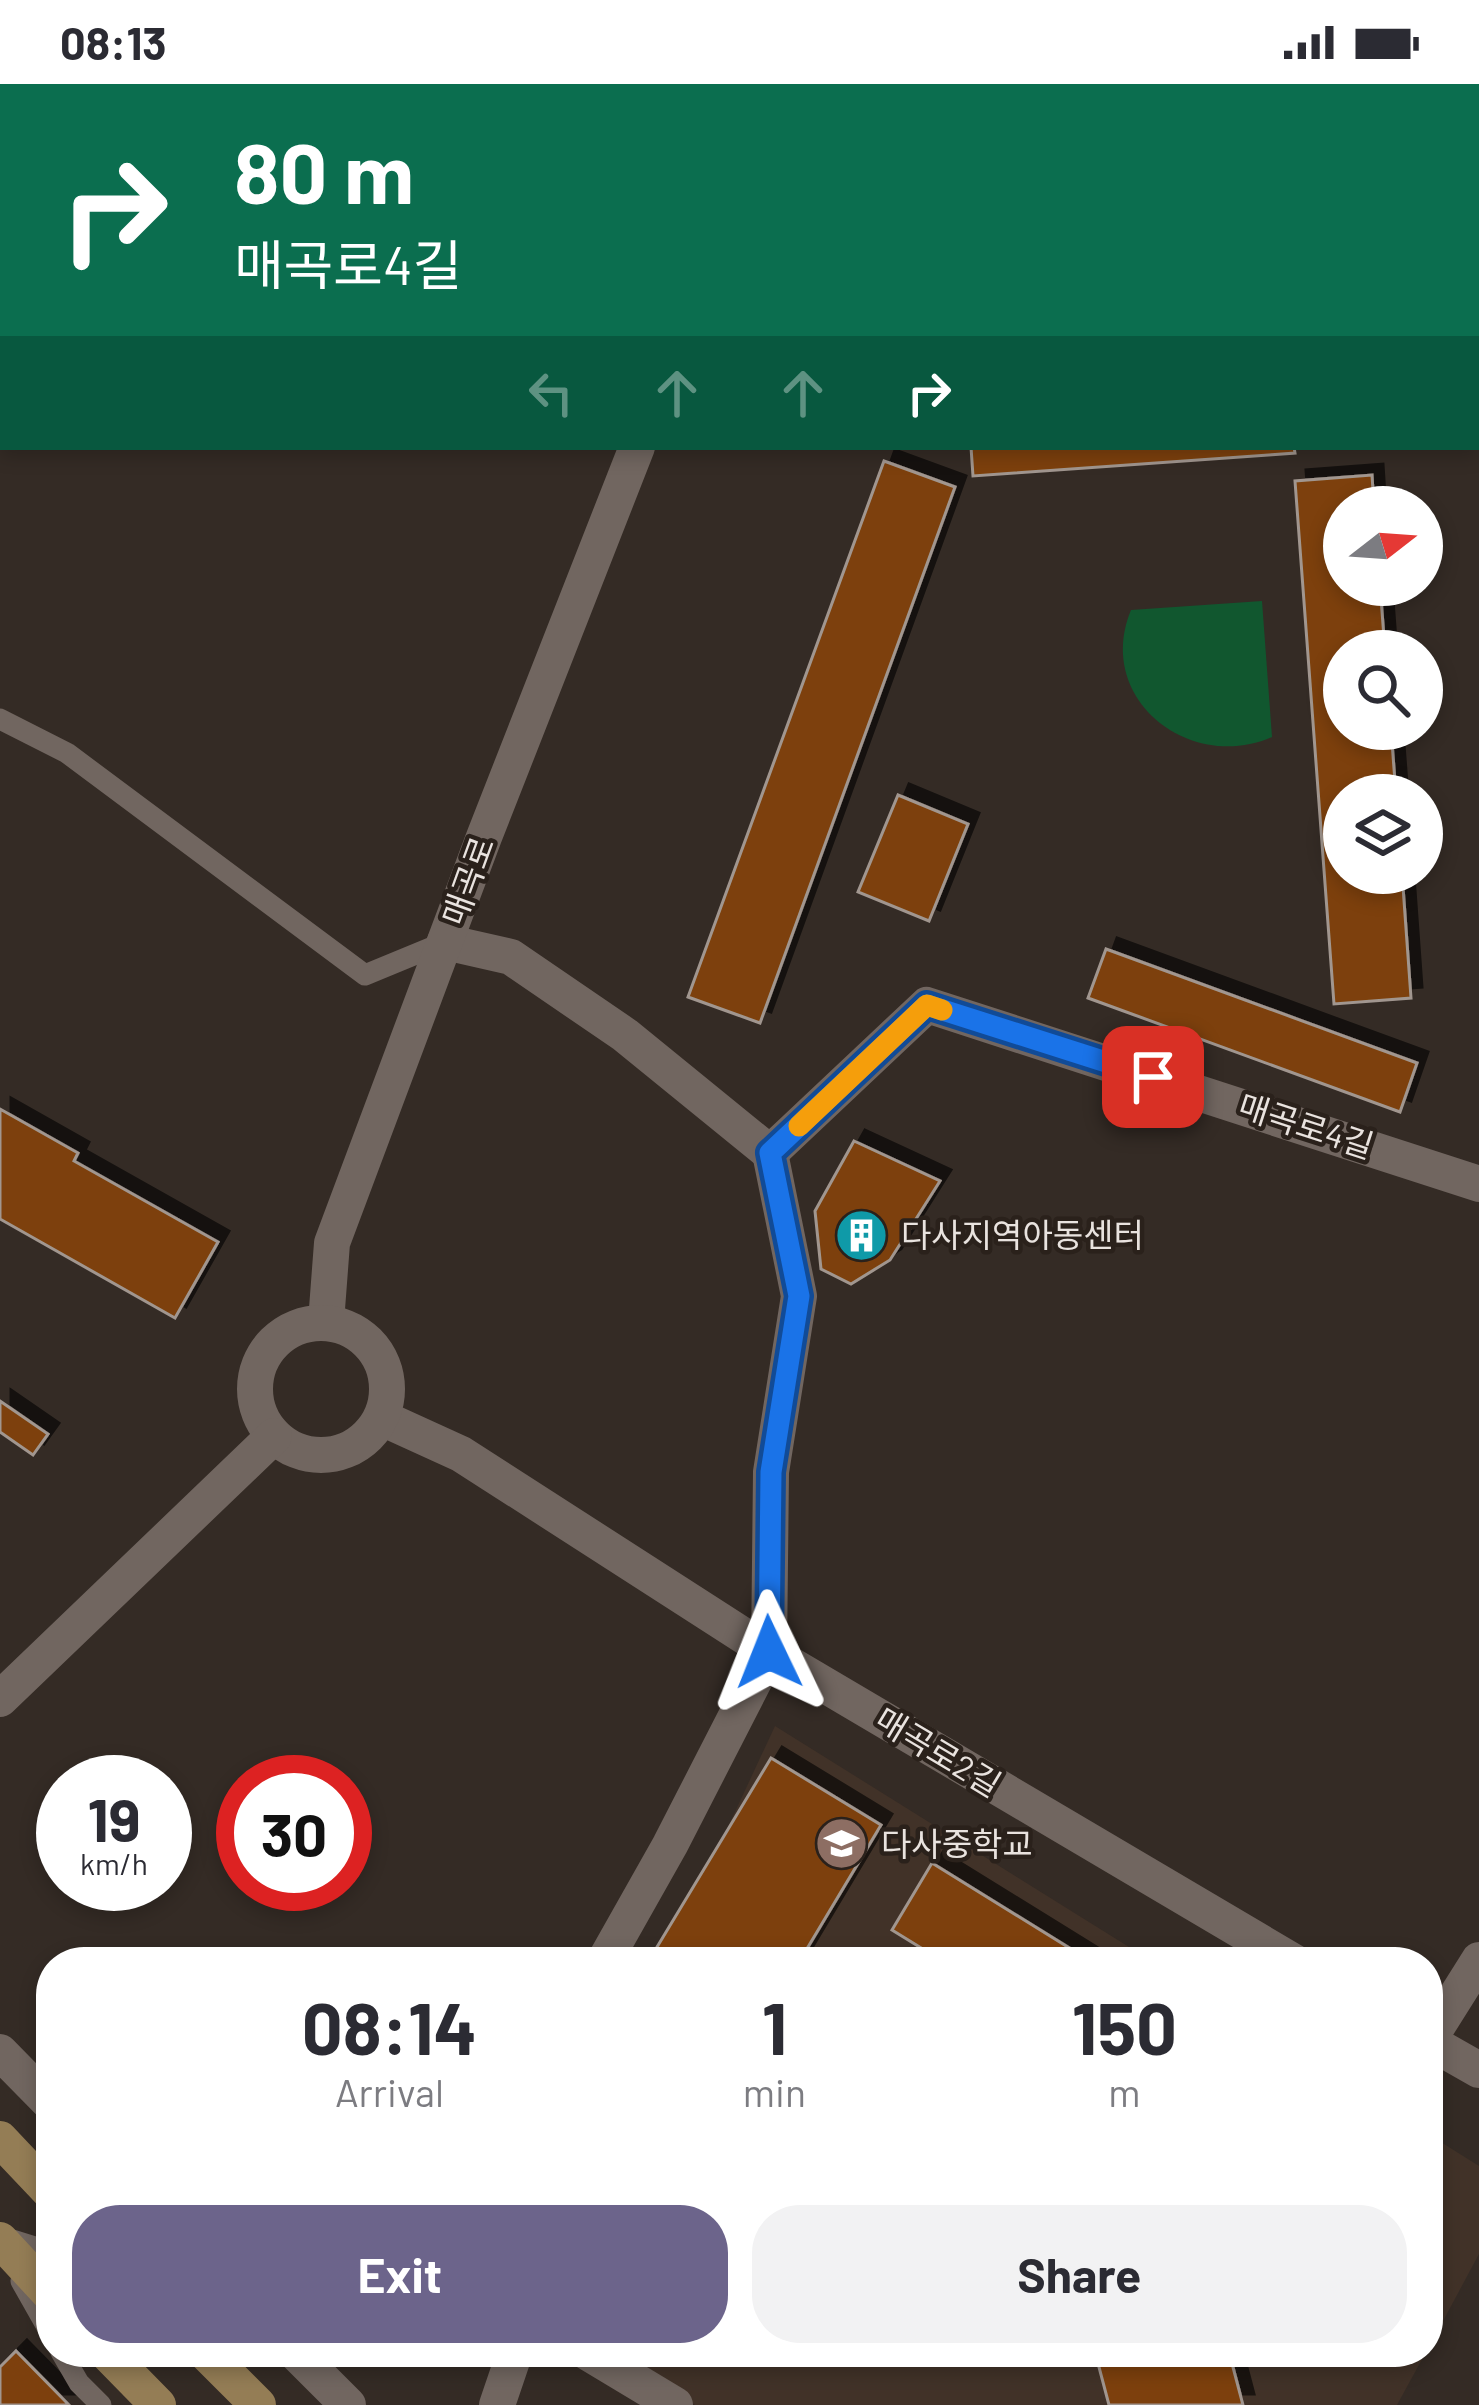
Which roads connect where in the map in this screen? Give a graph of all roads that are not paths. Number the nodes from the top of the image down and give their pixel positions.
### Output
1 (637, 450) edge
2 (0, 719) edge
3 (446, 942) junction
4 (770, 1153) junction
5 (1479, 1184) edge
6 (326, 1322) junction
7 (382, 1418) junction
8 (274, 1436) junction
9 (769, 1652) junction
10 (0, 1699) edge
11 (612, 1947) edge
12 (1269, 1947) edge
13 (1479, 1960) edge
14 (1443, 2017) edge
15 (1443, 2050) edge
16 (0, 2052) edge
17 (1479, 2070) edge
18 (36, 2089) edge
19 (0, 2139) edge
20 (36, 2177) edge
21 (0, 2240) edge
22 (36, 2248) edge
23 (36, 2279) edge
24 (36, 2306) edge
25 (70, 2367) edge
26 (121, 2367) edge
27 (221, 2367) edge
28 (311, 2367) edge
29 (510, 2367) edge
30 (612, 2367) edge
31 (101, 2405) edge
32 (158, 2405) edge
33 (258, 2405) edge
34 (348, 2405) edge
35 (497, 2405) edge
36 (675, 2405) edge

1 - 3 street, 매곡로
2 - 3 lane
3 - 4 street
3 - 6 street, 매곡로
4 - 5 street, 매곡로4길
4 - 9 street
6 - 7 street
6 - 8 street
7 - 8 street
7 - 9 street, 매곡로2길
8 - 10 street
9 - 11 street
9 - 12 street, 매곡로2길
13 - 14 street
15 - 17 street
16 - 18 street
19 - 20 main road
21 - 22 lane
21 - 23 main road
21 - 24 lane
25 - 31 lane
26 - 32 main road
27 - 33 main road
28 - 34 street
29 - 35 street
30 - 36 street

